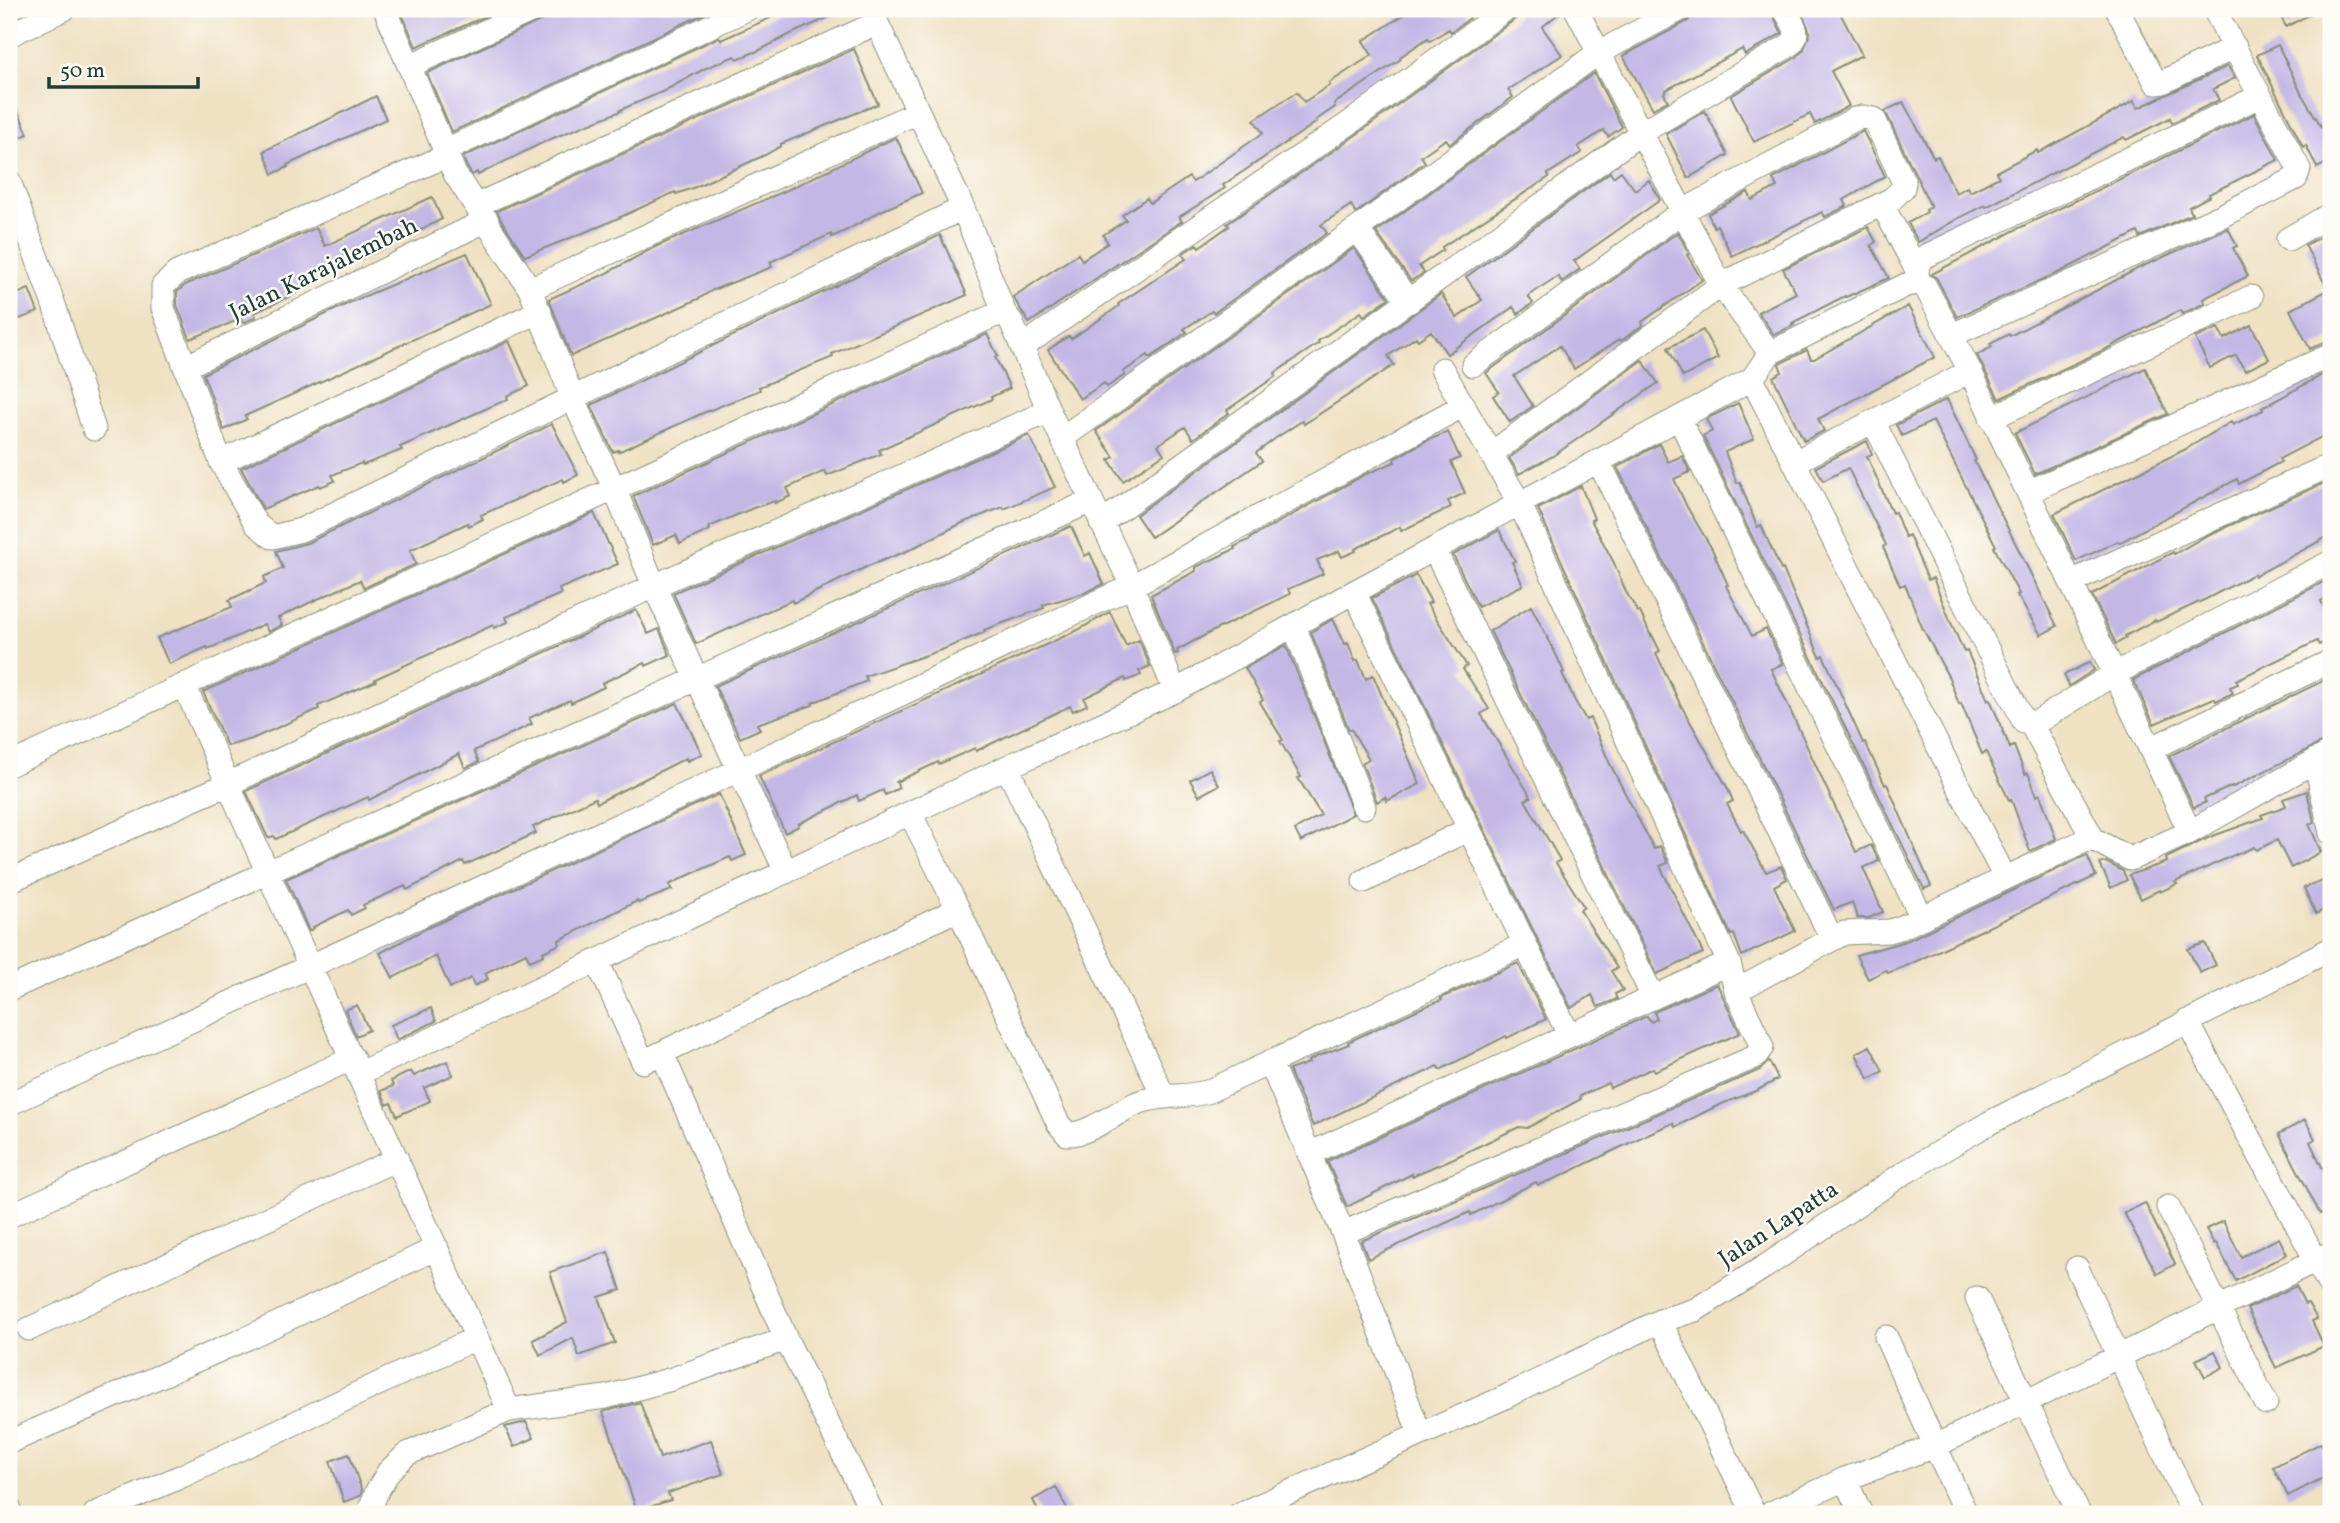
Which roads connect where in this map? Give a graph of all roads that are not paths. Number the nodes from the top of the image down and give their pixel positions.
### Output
1 (64, 9) edge
2 (385, 9) edge
3 (747, 9) edge
4 (1506, 9) edge
5 (1576, 9) edge
6 (1681, 9) edge
7 (1784, 9) edge
8 (2117, 9) edge
9 (2214, 9) edge
10 (529, 10) edge
11 (881, 16) edge
12 (9, 34) edge
13 (2235, 47) junction
14 (1598, 53) junction
15 (408, 66) junction
16 (2260, 96) junction
17 (918, 112) junction
18 (1642, 132) junction
19 (445, 154) junction
20 (9, 181) edge
21 (1882, 204) junction
22 (963, 208) junction
23 (1683, 211) junction
24 (482, 212) junction
25 (2331, 215) edge
26 (1357, 229) junction
27 (2288, 239) dead end
28 (1917, 276) junction
29 (1721, 285) junction
30 (530, 289) junction
31 (2251, 297) dead end
32 (1409, 302) junction
33 (540, 311) junction
34 (1005, 314) junction
35 (1952, 335) junction
36 (1023, 346) junction
37 (1770, 354) junction
38 (2331, 355) edge
39 (1473, 365) dead end
40 (185, 367) junction
41 (1442, 369) dead end
42 (1970, 371) junction
43 (1752, 379) junction
44 (572, 397) junction
45 (1464, 405) junction
46 (1049, 411) junction
47 (1679, 418) junction
48 (1991, 418) junction
49 (1873, 421) junction
50 (94, 429) dead end
51 (1062, 438) junction
52 (1492, 453) junction
53 (221, 461) junction
54 (1600, 462) junction
55 (1795, 462) junction
56 (2331, 465) edge
57 (615, 490) junction
58 (2028, 492) junction
59 (1091, 501) junction
60 (1520, 504) junction
61 (1101, 523) junction
62 (1434, 549) junction
63 (2331, 562) edge
64 (2071, 582) junction
65 (654, 586) junction
66 (1132, 586) junction
67 (1354, 592) junction
68 (1294, 626) junction
69 (2331, 661) edge
70 (2114, 674) junction
71 (697, 678) junction
72 (186, 684) junction
73 (1175, 691) junction
74 (2031, 724) junction
75 (2150, 749) junction
76 (2323, 756) edge
77 (9, 765) edge
78 (1007, 767) junction
79 (739, 770) junction
80 (228, 784) junction
81 (1364, 807) dead end
82 (910, 813) junction
83 (1469, 829) junction
84 (2190, 832) junction
85 (2331, 832) edge
86 (2093, 839) junction
87 (786, 872) junction
88 (268, 873) junction
89 (2005, 878) junction
90 (9, 881) edge
91 (1364, 881) dead end
92 (958, 909) junction
93 (1922, 918) junction
94 (1832, 939) junction
95 (1525, 943) junction
96 (2331, 949) edge
97 (597, 961) junction
98 (1729, 964) junction
99 (311, 966) junction
100 (9, 989) edge
101 (1736, 991) junction
102 (1653, 997) junction
103 (2187, 1021) junction
104 (1569, 1035) junction
105 (662, 1053) junction
106 (1270, 1062) junction
107 (356, 1066) junction
108 (1164, 1097) junction
109 (9, 1104) edge
110 (1309, 1154) junction
111 (397, 1159) junction
112 (2168, 1207) dead end
113 (9, 1216) edge
114 (1343, 1233) junction
115 (437, 1248) junction
116 (2324, 1256) edge
117 (2077, 1268) dead end
118 (2331, 1288) edge
119 (1977, 1298) dead end
120 (2218, 1308) junction
121 (1660, 1321) junction
122 (29, 1329) dead end
123 (1886, 1337) dead end
124 (476, 1338) junction
125 (786, 1339) junction
126 (2118, 1357) junction
127 (2026, 1402) junction
128 (2266, 1404) dead end
129 (509, 1409) junction
130 (1420, 1434) junction
131 (9, 1442) edge
132 (1936, 1446) junction
133 (1846, 1479) junction
134 (9, 1508) edge
135 (12, 1514) edge
136 (95, 1514) edge
137 (368, 1514) edge
138 (873, 1514) edge
139 (1240, 1514) edge
140 (1754, 1514) edge
141 (1769, 1514) edge
142 (1861, 1514) edge
143 (1966, 1514) edge
144 (2079, 1514) edge
145 (2193, 1514) edge

1 - 12 street
2 - 15 street
3 - 19 street
4 - 36 street
5 - 14 street
6 - 14 street
7 - 18 street
8 - 13 street
9 - 13 street
10 - 15 street
11 - 17 street
11 - 24 street, Jalan Karajalembah
13 - 16 street
14 - 18 street
14 - 26 street
15 - 19 street
16 - 28 street
16 - 35 street
17 - 22 street
17 - 30 street
18 - 23 street
18 - 32 street
19 - 24 street
19 - 40 street
20 - 50 street
21 - 23 street
21 - 28 street
21 - 29 street
22 - 34 street
22 - 44 street
23 - 29 street
23 - 39 street
24 - 30 street
24 - 40 street, Jalan Karajalembah
25 - 27 street
26 - 32 street
26 - 51 street
28 - 35 street
28 - 37 street
29 - 37 street
29 - 52 street
30 - 33 street
31 - 48 street
32 - 61 street
33 - 44 street
33 - 53 street
34 - 36 street
34 - 57 street
35 - 42 street
36 - 46 street
37 - 43 street
38 - 58 street
40 - 53 street
41 - 45 street
42 - 48 street
42 - 49 street
43 - 47 street
43 - 55 street
44 - 53 street
44 - 57 street
45 - 52 street
45 - 66 street
46 - 51 street
46 - 65 street
47 - 54 street
47 - 93 street
48 - 58 street
49 - 55 street
49 - 74 street
51 - 59 street
52 - 60 street
54 - 60 street
54 - 94 street
55 - 89 street
56 - 64 street
57 - 65 street
57 - 72 street
58 - 64 street
59 - 61 street
59 - 71 street
60 - 62 street
60 - 98 street
61 - 66 street
62 - 67 street
62 - 102 street
63 - 70 street
64 - 70 street
65 - 71 street
65 - 80 street
66 - 73 street
66 - 79 street
67 - 68 street
67 - 83 street
68 - 73 street
68 - 81 street
69 - 75 street
70 - 74 street
70 - 75 street
71 - 79 street
71 - 88 street
72 - 77 street
72 - 80 street
73 - 78 street
74 - 86 street
75 - 84 street
76 - 84 street
76 - 85 street
78 - 82 street
78 - 108 street
79 - 87 street
79 - 99 street
80 - 88 street
80 - 90 street
82 - 87 street
82 - 92 street
83 - 91 street
83 - 95 street
84 - 86 street
86 - 89 street
87 - 97 street
88 - 99 street
88 - 100 street
89 - 93 street
92 - 105 street
92 - 108 street
93 - 94 street
94 - 101 street
95 - 104 street
95 - 106 street
96 - 103 street, Jalan Lapatta
97 - 105 street
97 - 107 street
98 - 101 street
98 - 102 street
99 - 107 street
99 - 109 street
101 - 114 street
102 - 104 street
103 - 116 street
103 - 121 street, Jalan Lapatta
104 - 110 street
105 - 125 street
106 - 108 street
106 - 110 street
107 - 111 street
107 - 113 street
110 - 114 street
111 - 115 street
111 - 122 street
112 - 120 street
114 - 130 street
115 - 124 street
115 - 131 street
116 - 118 street
116 - 120 street
117 - 126 street
119 - 127 street
120 - 126 street
120 - 128 street
121 - 130 street, Jalan Lapatta
121 - 140 street
123 - 132 street
124 - 129 street
124 - 136 street
125 - 129 street
125 - 138 street
126 - 127 street
126 - 145 street
127 - 132 street
127 - 144 street
129 - 137 street
130 - 139 street, Jalan Lapatta
132 - 133 street
132 - 143 street
133 - 141 street
133 - 142 street
134 - 135 street

